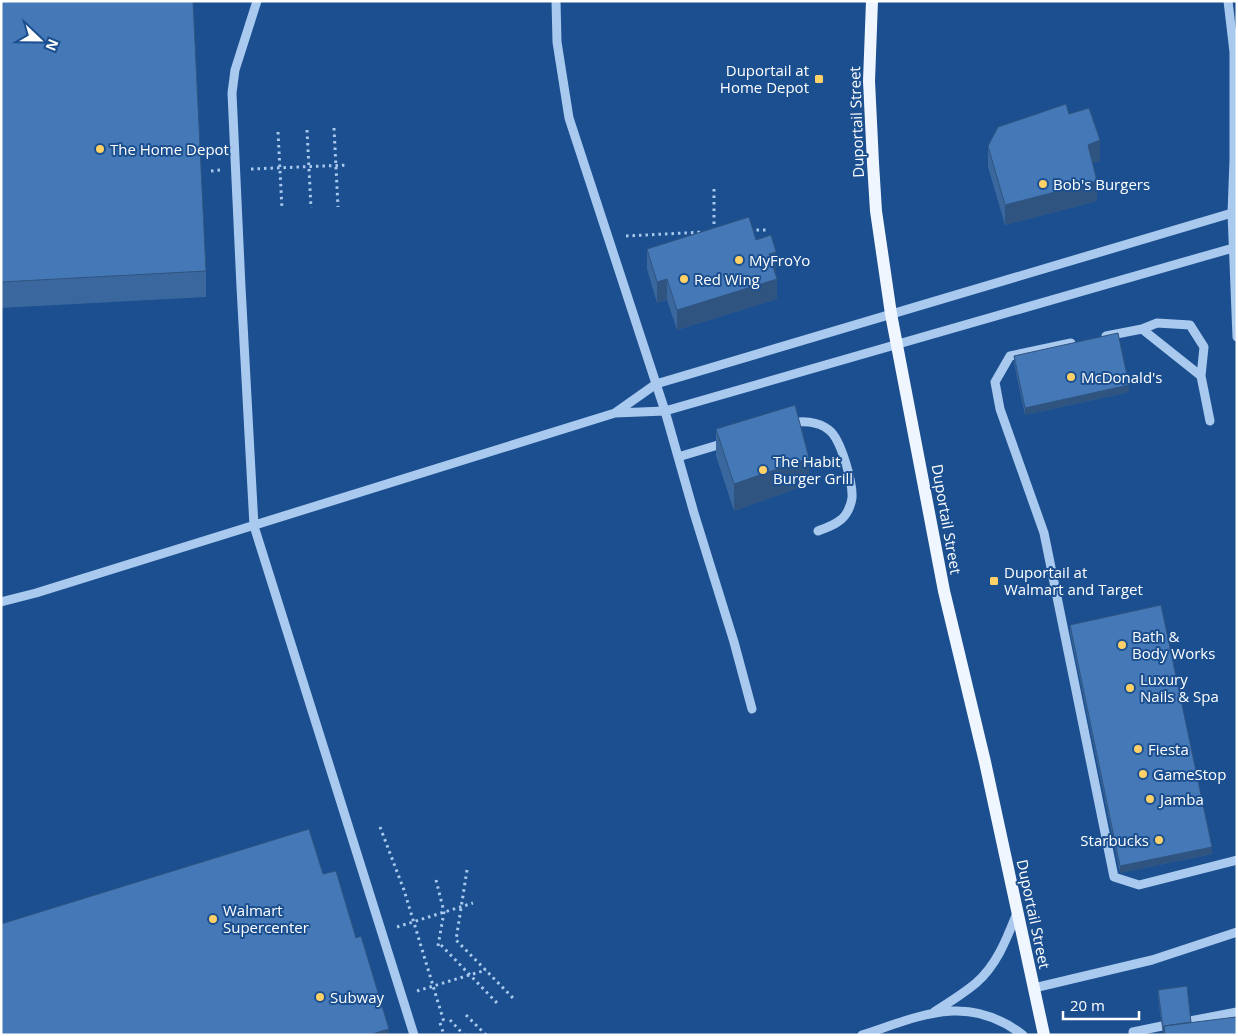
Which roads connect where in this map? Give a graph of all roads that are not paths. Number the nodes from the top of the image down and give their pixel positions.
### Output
1 (257, 1) edge
2 (556, 1) edge
3 (872, 1) edge
4 (1228, 1) edge
5 (1234, 213) edge
6 (1235, 246) edge
7 (892, 314) junction
8 (1142, 329) junction
9 (1100, 337) edge
10 (1237, 337) edge
11 (1082, 341) edge
12 (898, 344) junction
13 (1201, 376) junction
14 (656, 384) junction
15 (665, 411) junction
16 (615, 413) junction
17 (1210, 421) dead end
18 (776, 427) edge
19 (740, 438) edge
20 (678, 457) junction
21 (254, 526) junction
22 (818, 531) dead end
23 (1, 602) edge
24 (752, 709) dead end
25 (1237, 860) edge
26 (1017, 913) junction
27 (1237, 932) edge
28 (1034, 988) junction
29 (934, 1012) junction
30 (1237, 1012) edge
31 (1190, 1021) edge
32 (1162, 1026) edge
33 (414, 1035) edge
34 (862, 1035) edge
35 (1023, 1035) edge
36 (1044, 1035) edge
37 (1134, 1035) edge

1 - 21 lane
2 - 14 lane
3 - 7 main road, Duportail Street
4 - 5 lane
5 - 6 lane
5 - 7 lane
6 - 10 lane
6 - 12 lane
7 - 12 main road, Duportail Street
7 - 14 lane
8 - 9 lane
8 - 13 lane
8 - 13 lane
11 - 25 lane
12 - 15 lane
12 - 26 main road, Duportail Street
13 - 17 lane
14 - 15 lane
14 - 16 lane
15 - 16 lane
15 - 20 lane
16 - 21 lane
18 - 22 lane
19 - 20 lane
20 - 24 lane
21 - 23 lane
21 - 33 lane
26 - 28 main road, Duportail Street
26 - 29 lane
27 - 28 lane
28 - 36 main road, Duportail Street
29 - 34 lane
29 - 35 lane
30 - 31 lane
32 - 37 lane

